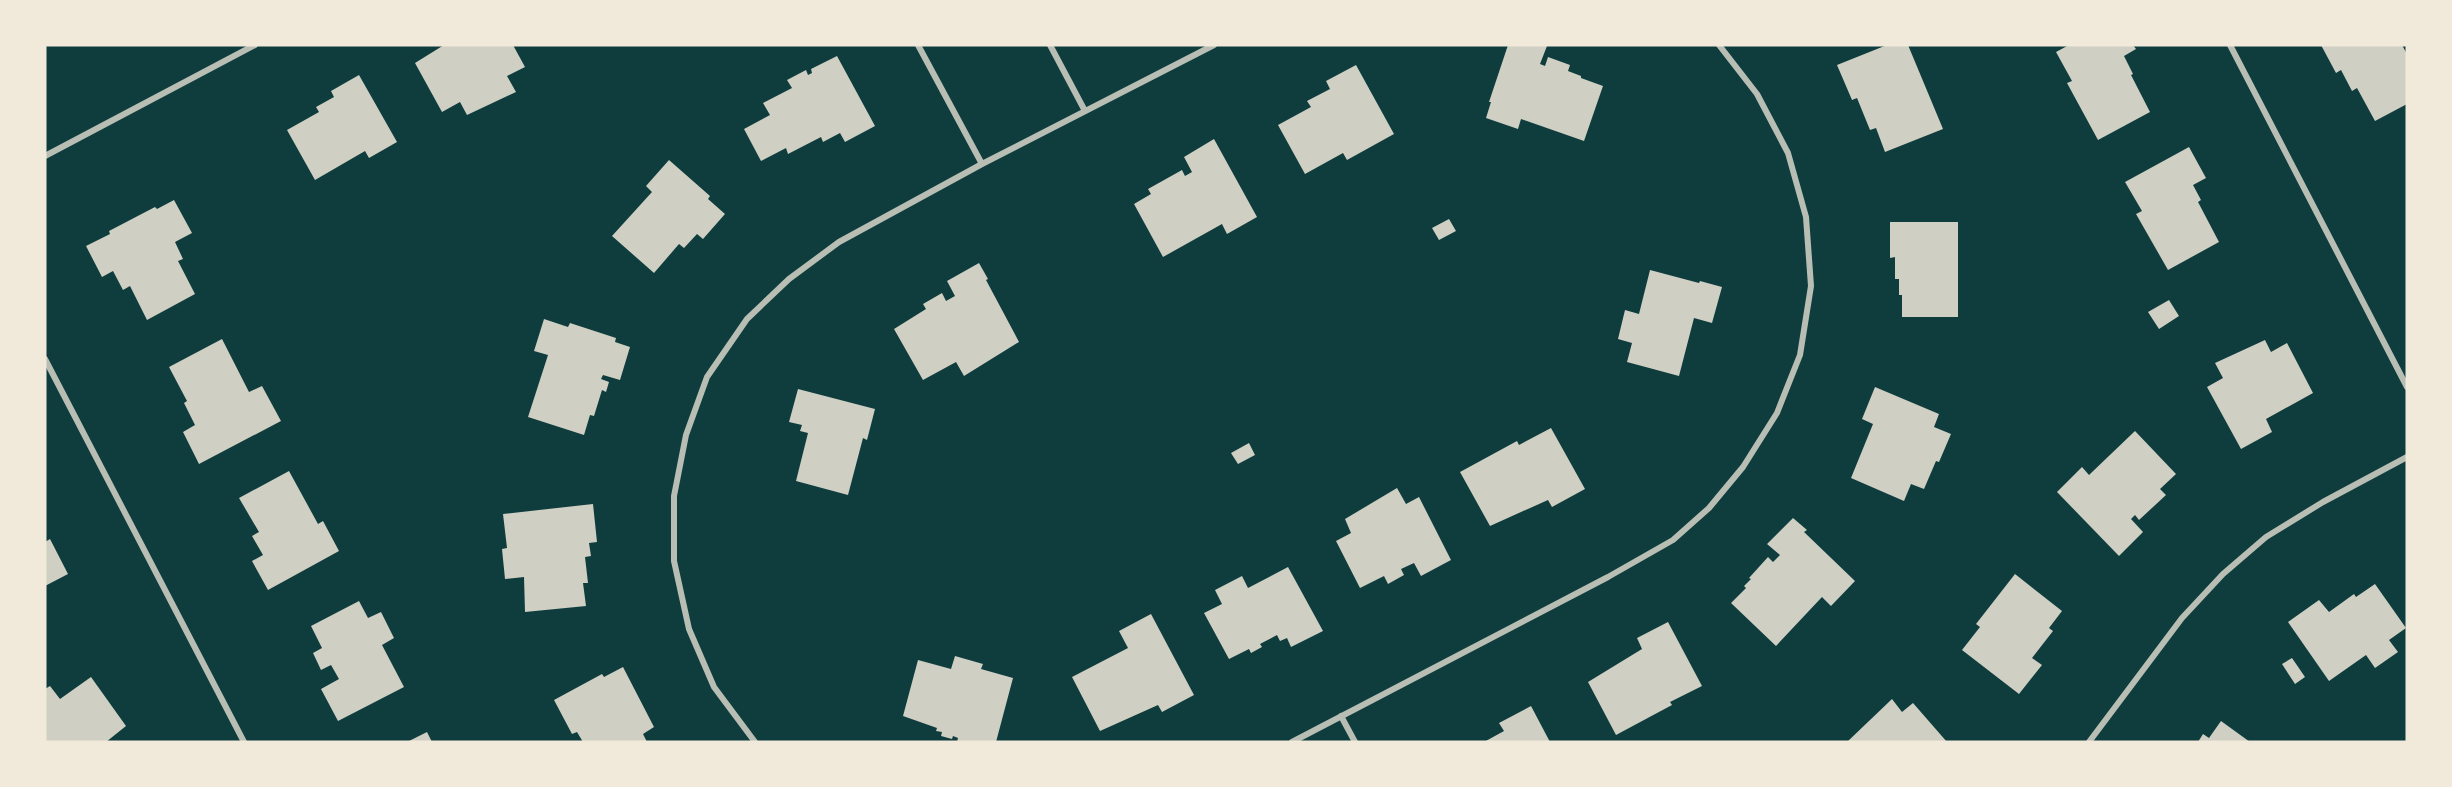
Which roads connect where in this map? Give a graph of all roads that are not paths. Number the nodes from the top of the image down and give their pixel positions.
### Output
1 (255, 45) edge
2 (918, 45) edge
3 (1050, 45) edge
4 (1214, 45) edge
5 (1719, 45) edge
6 (2230, 45) edge
7 (1085, 111) junction
8 (45, 156) edge
9 (982, 164) junction
10 (45, 360) edge
11 (2407, 387) edge
12 (2407, 457) edge
13 (1341, 716) junction
14 (244, 742) edge
15 (755, 742) edge
16 (1292, 742) edge
17 (1354, 742) edge
18 (2089, 742) edge

1 - 8 street
2 - 9 street
3 - 7 street
4 - 7 street
5 - 13 street
6 - 11 street
7 - 9 street
9 - 15 street
10 - 14 street
12 - 18 street
13 - 16 street
13 - 17 street

